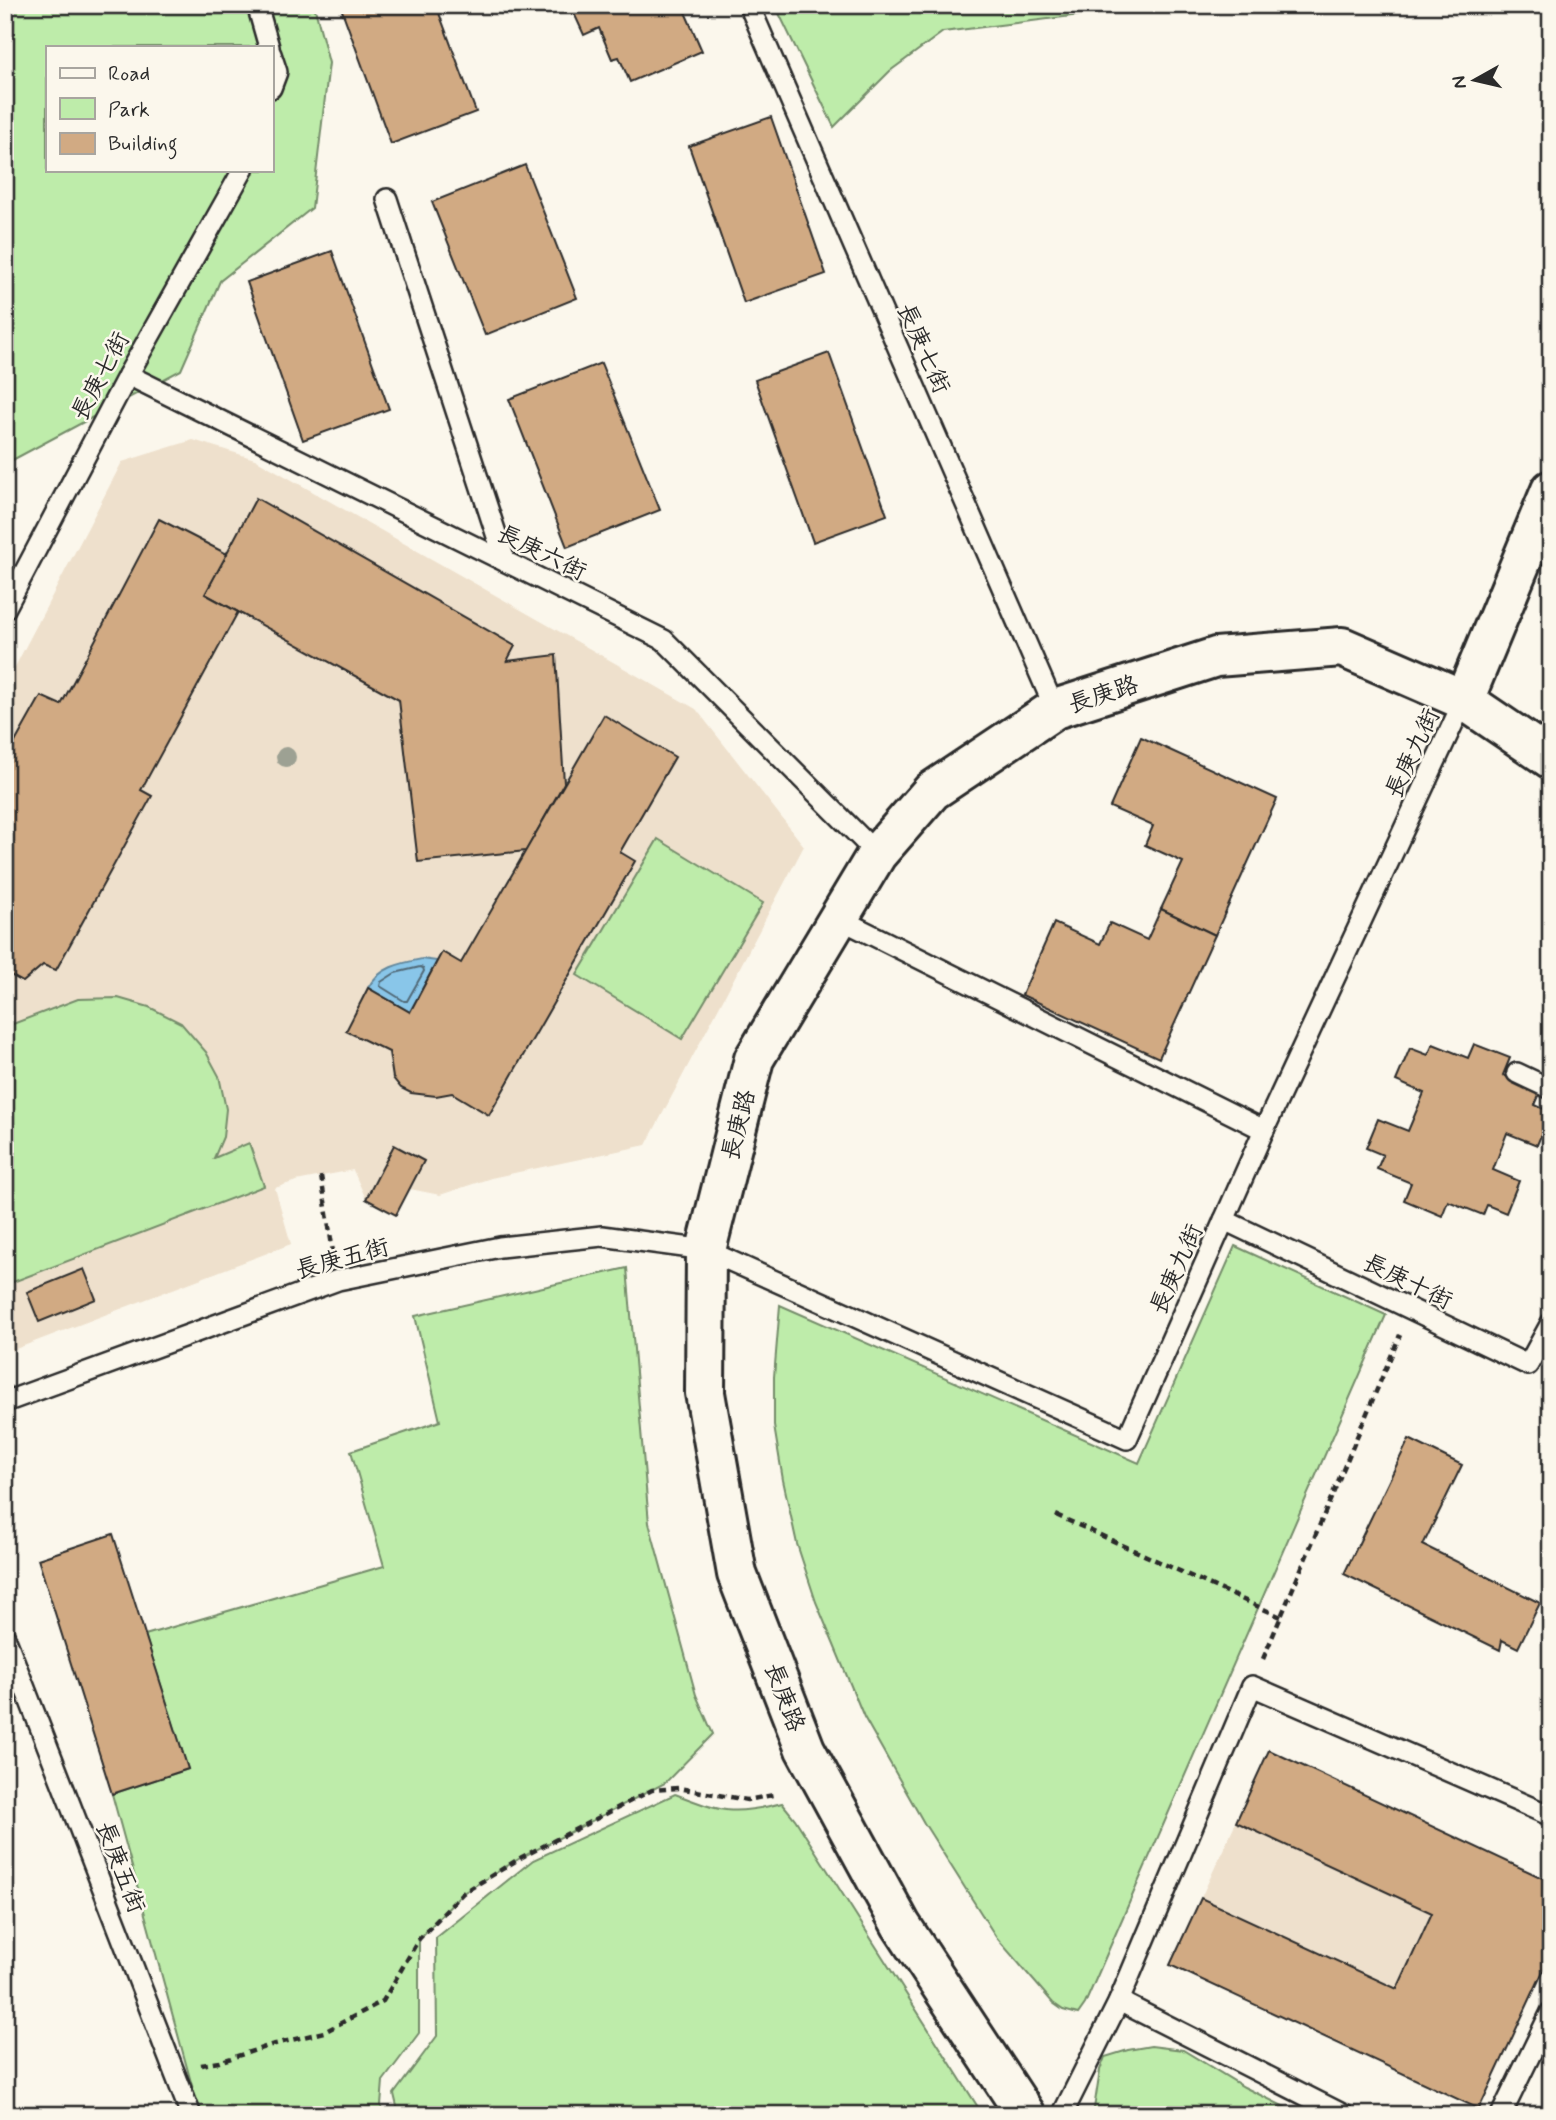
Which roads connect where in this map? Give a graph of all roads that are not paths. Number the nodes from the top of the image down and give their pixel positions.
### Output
1 (257, 5) edge
2 (748, 5) edge
3 (269, 46) edge
4 (273, 60) edge
5 (273, 83) edge
6 (242, 172) edge
7 (387, 199) dead end
8 (128, 374) junction
9 (1551, 490) edge
10 (505, 561) junction
11 (5, 609) edge
12 (1464, 699) junction
13 (1055, 709) junction
14 (1551, 759) edge
15 (877, 854) junction
16 (838, 918) junction
17 (1517, 1073) dead end
18 (1551, 1089) edge
19 (1264, 1130) junction
20 (1224, 1220) junction
21 (706, 1250) junction
22 (1551, 1323) edge
23 (5, 1402) edge
24 (5, 1637) edge
25 (1551, 1816) edge
26 (1119, 2001) junction
27 (1551, 2012) edge
28 (191, 2115) edge
29 (1026, 2115) edge
30 (1062, 2115) edge
31 (1344, 2115) edge
32 (1501, 2115) edge

1 - 3 lane
2 - 13 lane, 長庚七街
4 - 5 lane
6 - 8 lane, 長庚七街
7 - 10 lane
8 - 10 lane, 長庚六街
8 - 11 lane, 長庚七街
9 - 12 street
10 - 15 lane, 長庚六街
12 - 13 street, 長庚路
12 - 14 street, 長庚路
12 - 19 lane, 長庚九街
13 - 15 street, 長庚路
15 - 16 street, 長庚路
16 - 19 lane
16 - 21 street, 長庚路
17 - 18 lane
19 - 20 lane, 長庚九街
20 - 21 lane, 長庚九街
20 - 22 lane, 長庚十街
21 - 23 lane, 長庚五街
21 - 29 street, 長庚路
24 - 28 lane, 長庚五街
25 - 26 lane
26 - 30 lane
26 - 31 lane
27 - 32 lane

